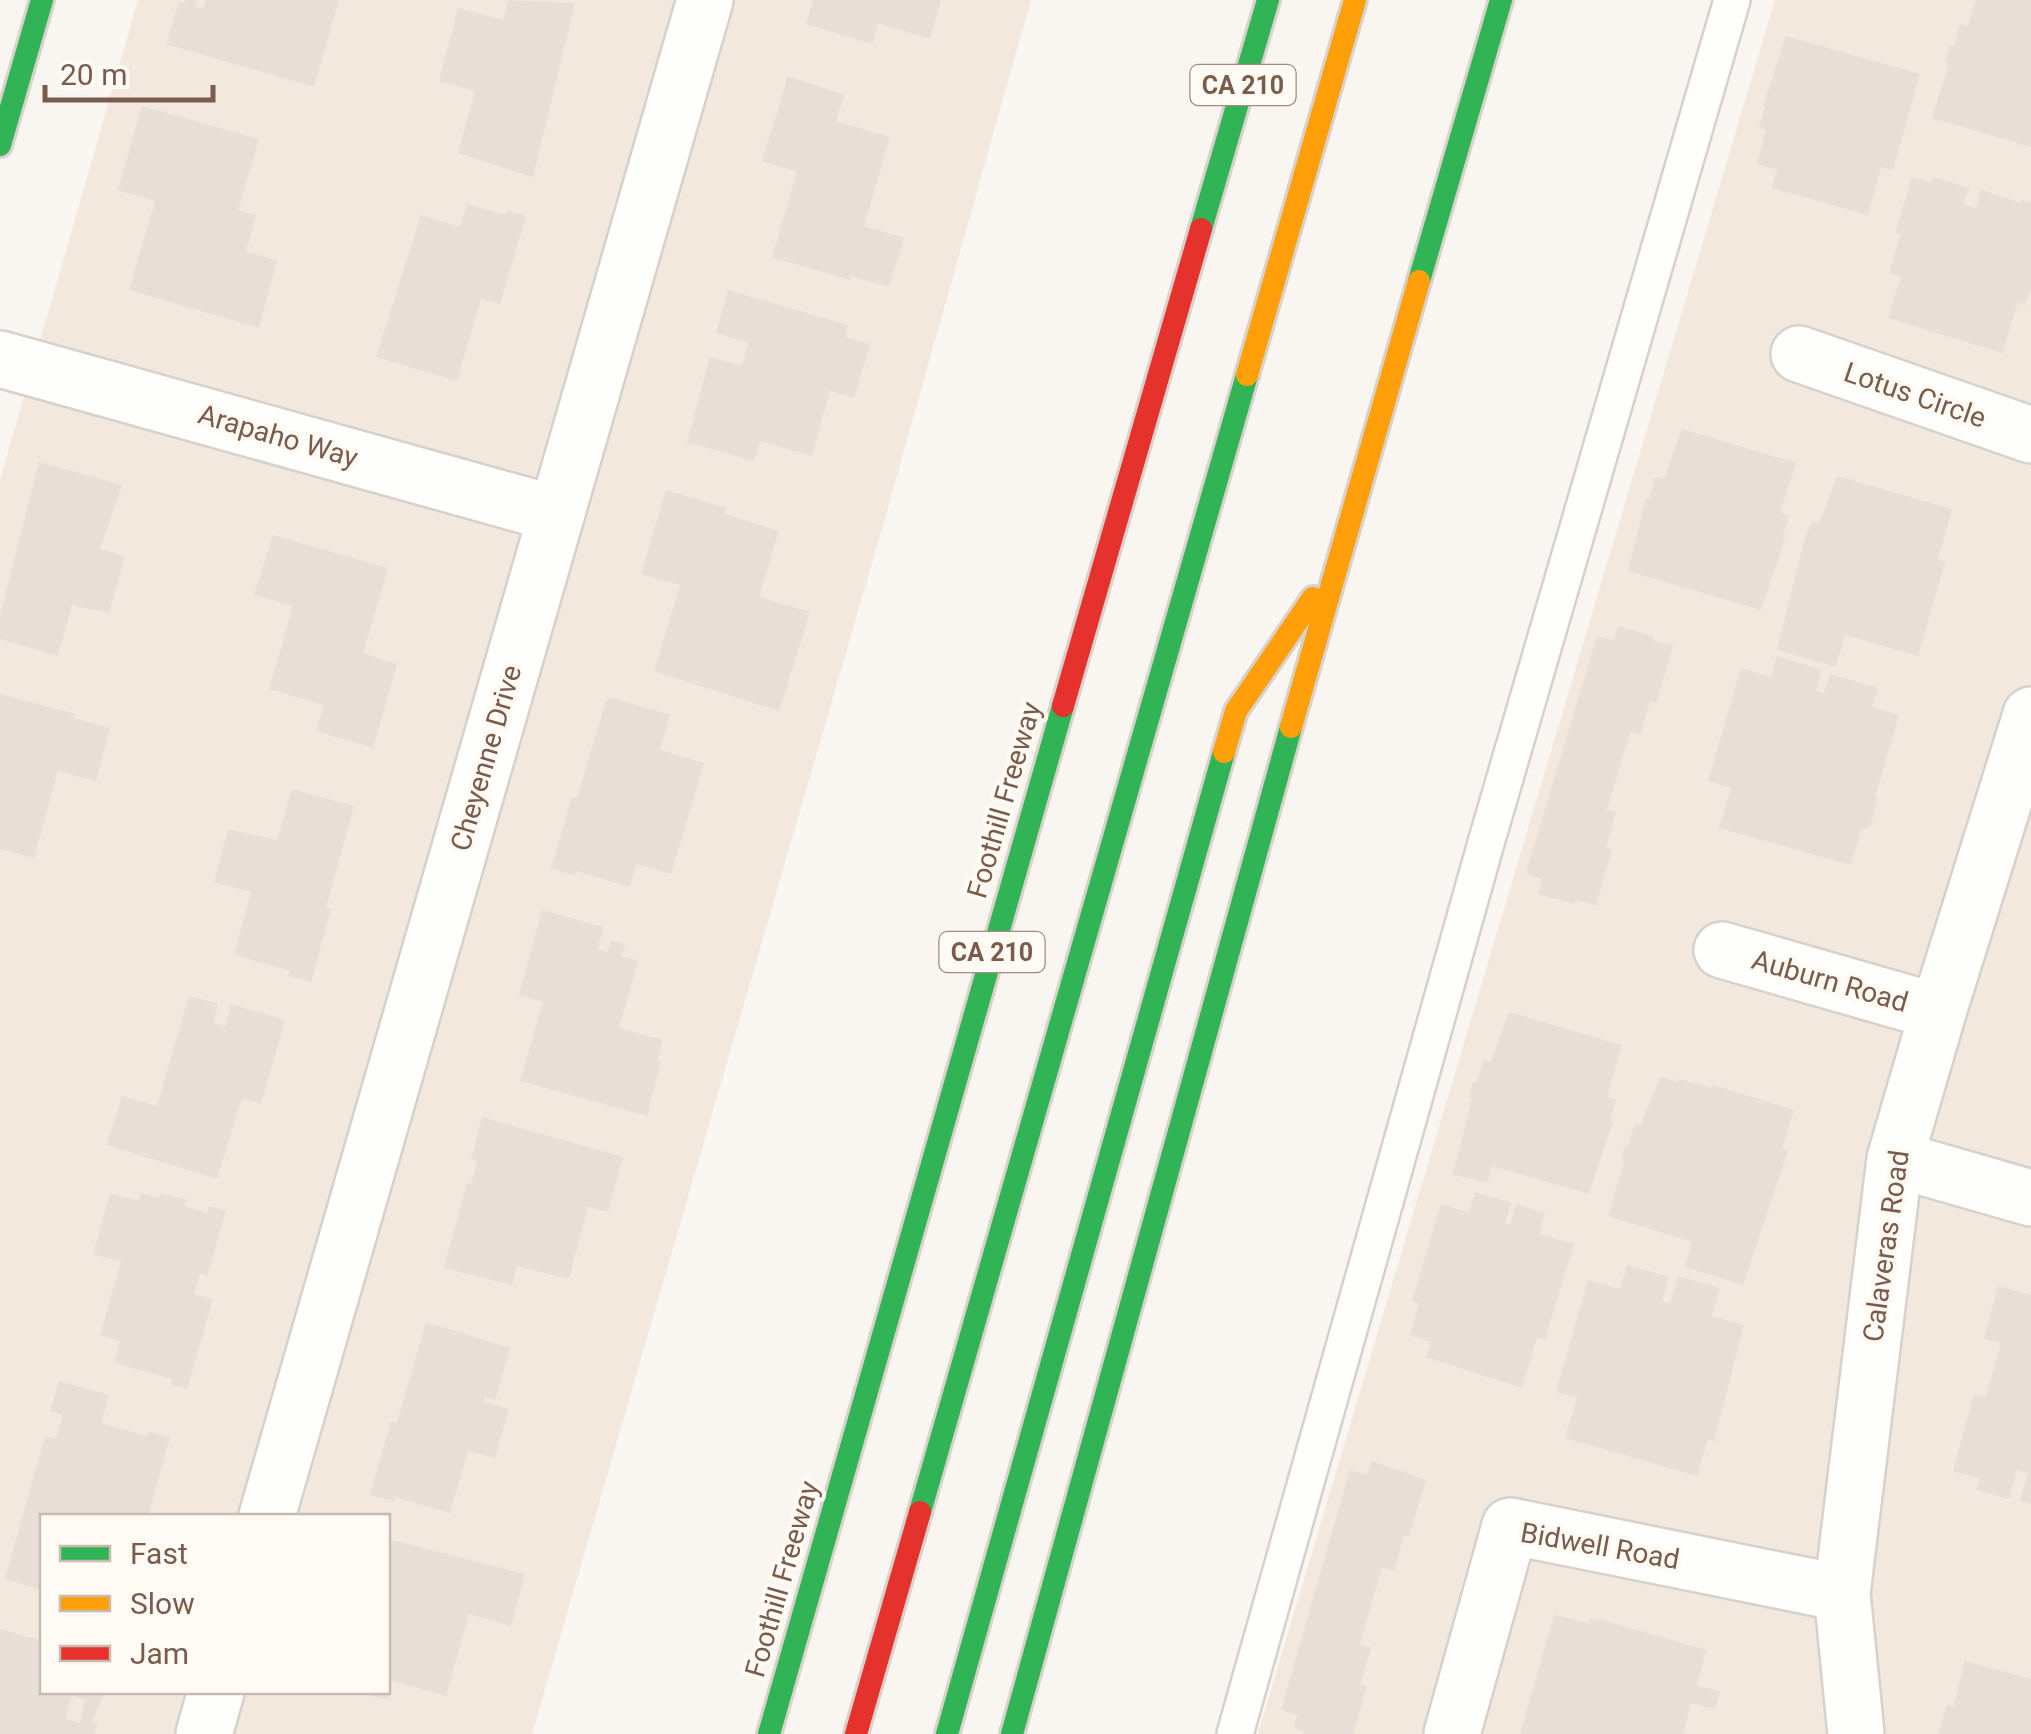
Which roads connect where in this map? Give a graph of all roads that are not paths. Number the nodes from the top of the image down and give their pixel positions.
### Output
1 (42, 0) edge
2 (705, 0) edge
3 (1268, 0) edge
4 (1355, 0) edge
5 (1501, 0) edge
6 (1732, 0) edge
7 (0, 145) edge
8 (1799, 354) dead end
9 (0, 359) edge
10 (2031, 435) edge
11 (556, 514) junction
12 (1337, 562) junction
13 (2031, 716) edge
14 (1722, 950) dead end
15 (1938, 1012) junction
16 (1896, 1159) junction
17 (2031, 1198) edge
18 (268, 1514) edge
19 (1842, 1593) junction
20 (215, 1694) edge
21 (204, 1734) edge
22 (769, 1734) edge
23 (856, 1734) edge
24 (948, 1734) edge
25 (1012, 1734) edge
26 (1235, 1734) edge
27 (1452, 1734) edge
28 (1856, 1734) edge

1 - 7 main road
2 - 11 street, Cheyenne Drive
3 - 22 main road, Foothill Freeway / CA 210
4 - 23 main road
5 - 12 main road
6 - 26 lane
8 - 10 street, Lotus Circle
9 - 11 street, Arapaho Way
11 - 18 street, Cheyenne Drive
12 - 24 main road
12 - 25 main road
13 - 15 street, Calaveras Road
14 - 15 street, Auburn Road
15 - 16 street, Calaveras Road
16 - 17 street
16 - 19 street, Calaveras Road
19 - 27 street, Bidwell Road
19 - 28 street, Calaveras Road
20 - 21 street

